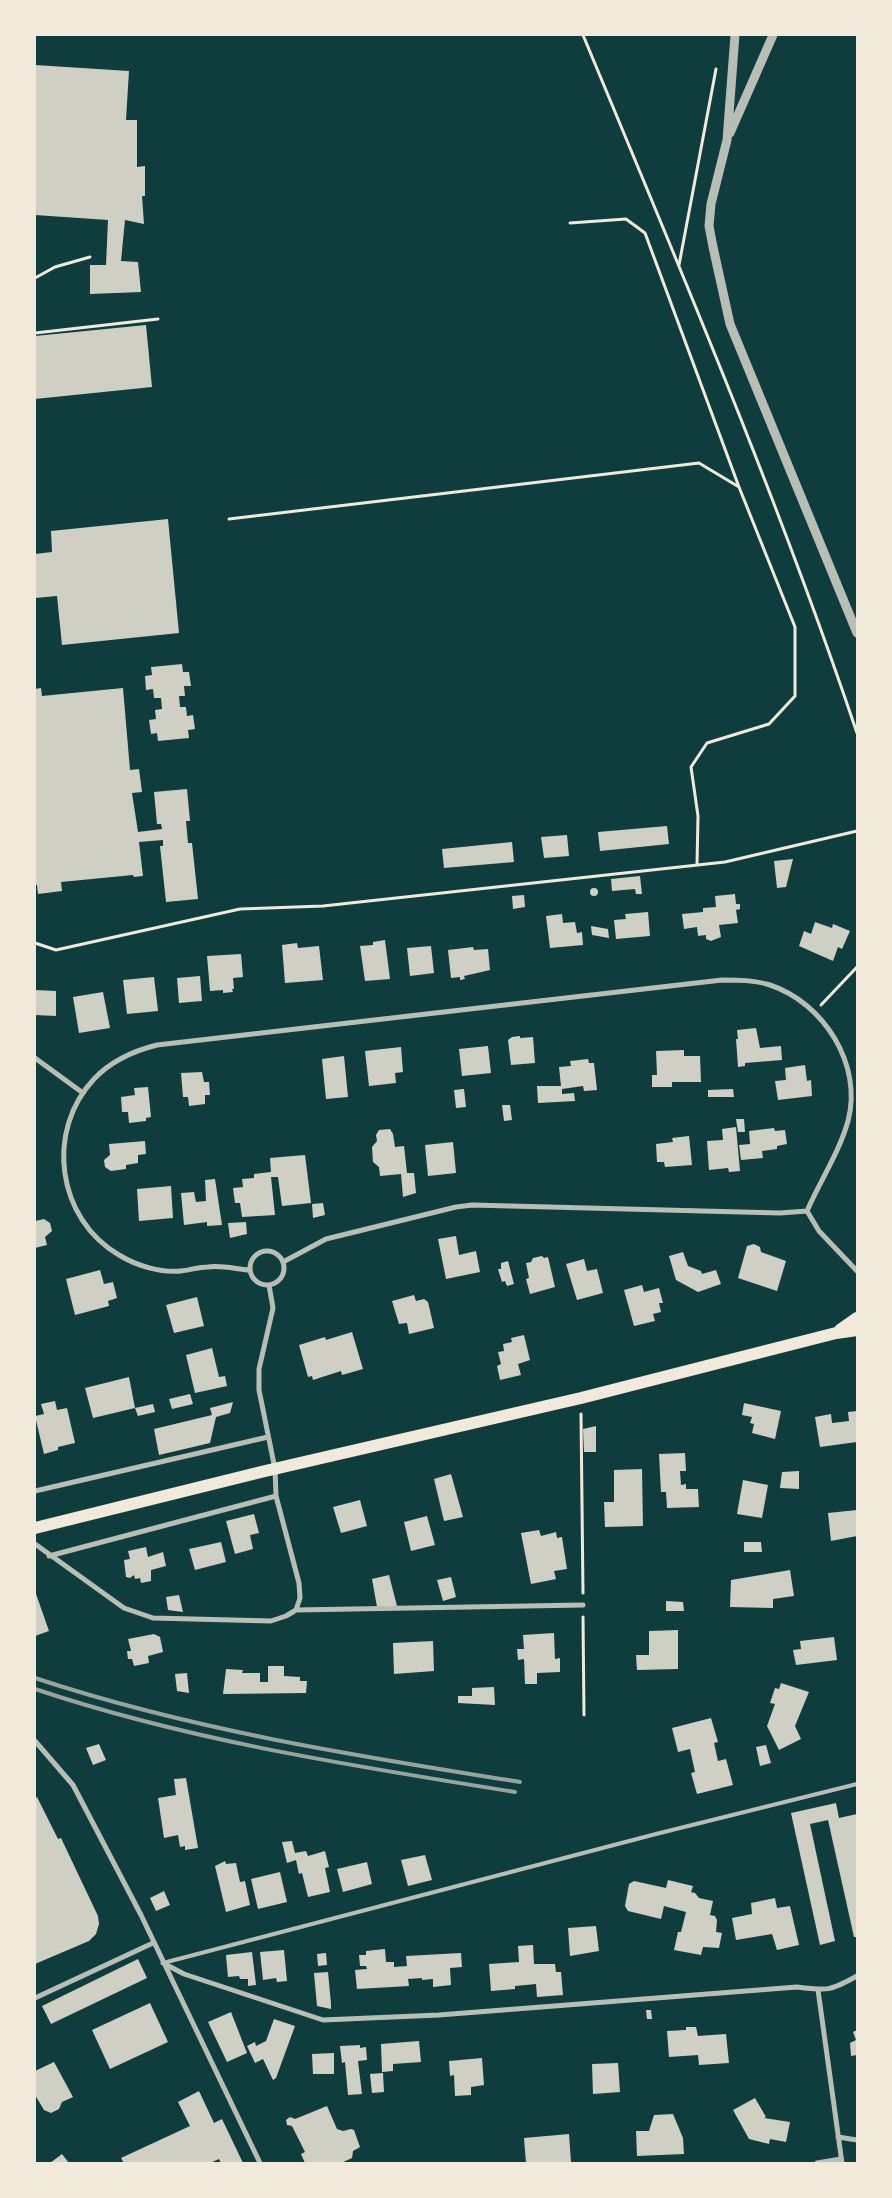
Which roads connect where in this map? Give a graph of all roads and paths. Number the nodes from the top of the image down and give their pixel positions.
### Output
1 (583, 35) edge
2 (735, 35) edge
3 (773, 35) edge
4 (717, 62) dead end
5 (726, 140) junction
6 (570, 223) dead end
7 (90, 257) dead end
8 (679, 265) junction
9 (35, 278) edge
10 (158, 319) dead end
11 (35, 333) edge
12 (739, 488) junction
13 (229, 519) dead end
14 (857, 634) edge
15 (857, 733) edge
16 (857, 831) edge
17 (697, 865) junction
18 (35, 943) edge
19 (857, 967) edge
20 (815, 1012) junction
21 (35, 1058) edge
22 (83, 1093) junction
23 (807, 1211) junction
24 (283, 1262) junction
25 (249, 1270) junction
26 (857, 1271) edge
27 (269, 1285) junction
28 (857, 1318) edge
29 (857, 1330) edge
30 (836, 1333) junction
31 (580, 1398) junction
32 (268, 1437) junction
33 (275, 1469) junction
34 (35, 1491) edge
35 (276, 1496) junction
36 (35, 1528) edge
37 (35, 1544) edge
38 (49, 1556) junction
39 (583, 1606) junction
40 (296, 1610) junction
41 (584, 1715) dead end
42 (35, 1741) edge
43 (857, 1784) edge
44 (153, 1943) junction
45 (163, 1963) junction
46 (857, 1976) edge
47 (818, 1990) junction
48 (35, 1998) edge
49 (838, 2137) junction
50 (857, 2140) edge
51 (841, 2161) edge
52 (260, 2163) edge
53 (818, 2163) edge

1 - 8 path
2 - 5 street
3 - 5 street
4 - 8 path
5 - 14 street
6 - 12 path
7 - 9 path
8 - 15 path
10 - 11 path
12 - 13 path
12 - 17 path
16 - 17 path
17 - 18 path
19 - 20 path
20 - 22 street
20 - 23 street
21 - 22 street
22 - 25 street
23 - 24 street
23 - 26 street
24 - 25 street
24 - 27 street
25 - 27 street
27 - 32 street
28 - 30 main road
29 - 30 main road
30 - 31 main road
31 - 33 main road
31 - 39 path
32 - 33 street
32 - 34 street
33 - 35 street
33 - 36 main road
35 - 38 street
35 - 40 street
37 - 38 street
38 - 40 street
39 - 40 street
39 - 41 path
42 - 44 street
43 - 45 lane
44 - 45 street
44 - 48 street
45 - 47 street
45 - 52 street
46 - 47 street
47 - 49 street
49 - 50 street
49 - 51 street
51 - 53 street

